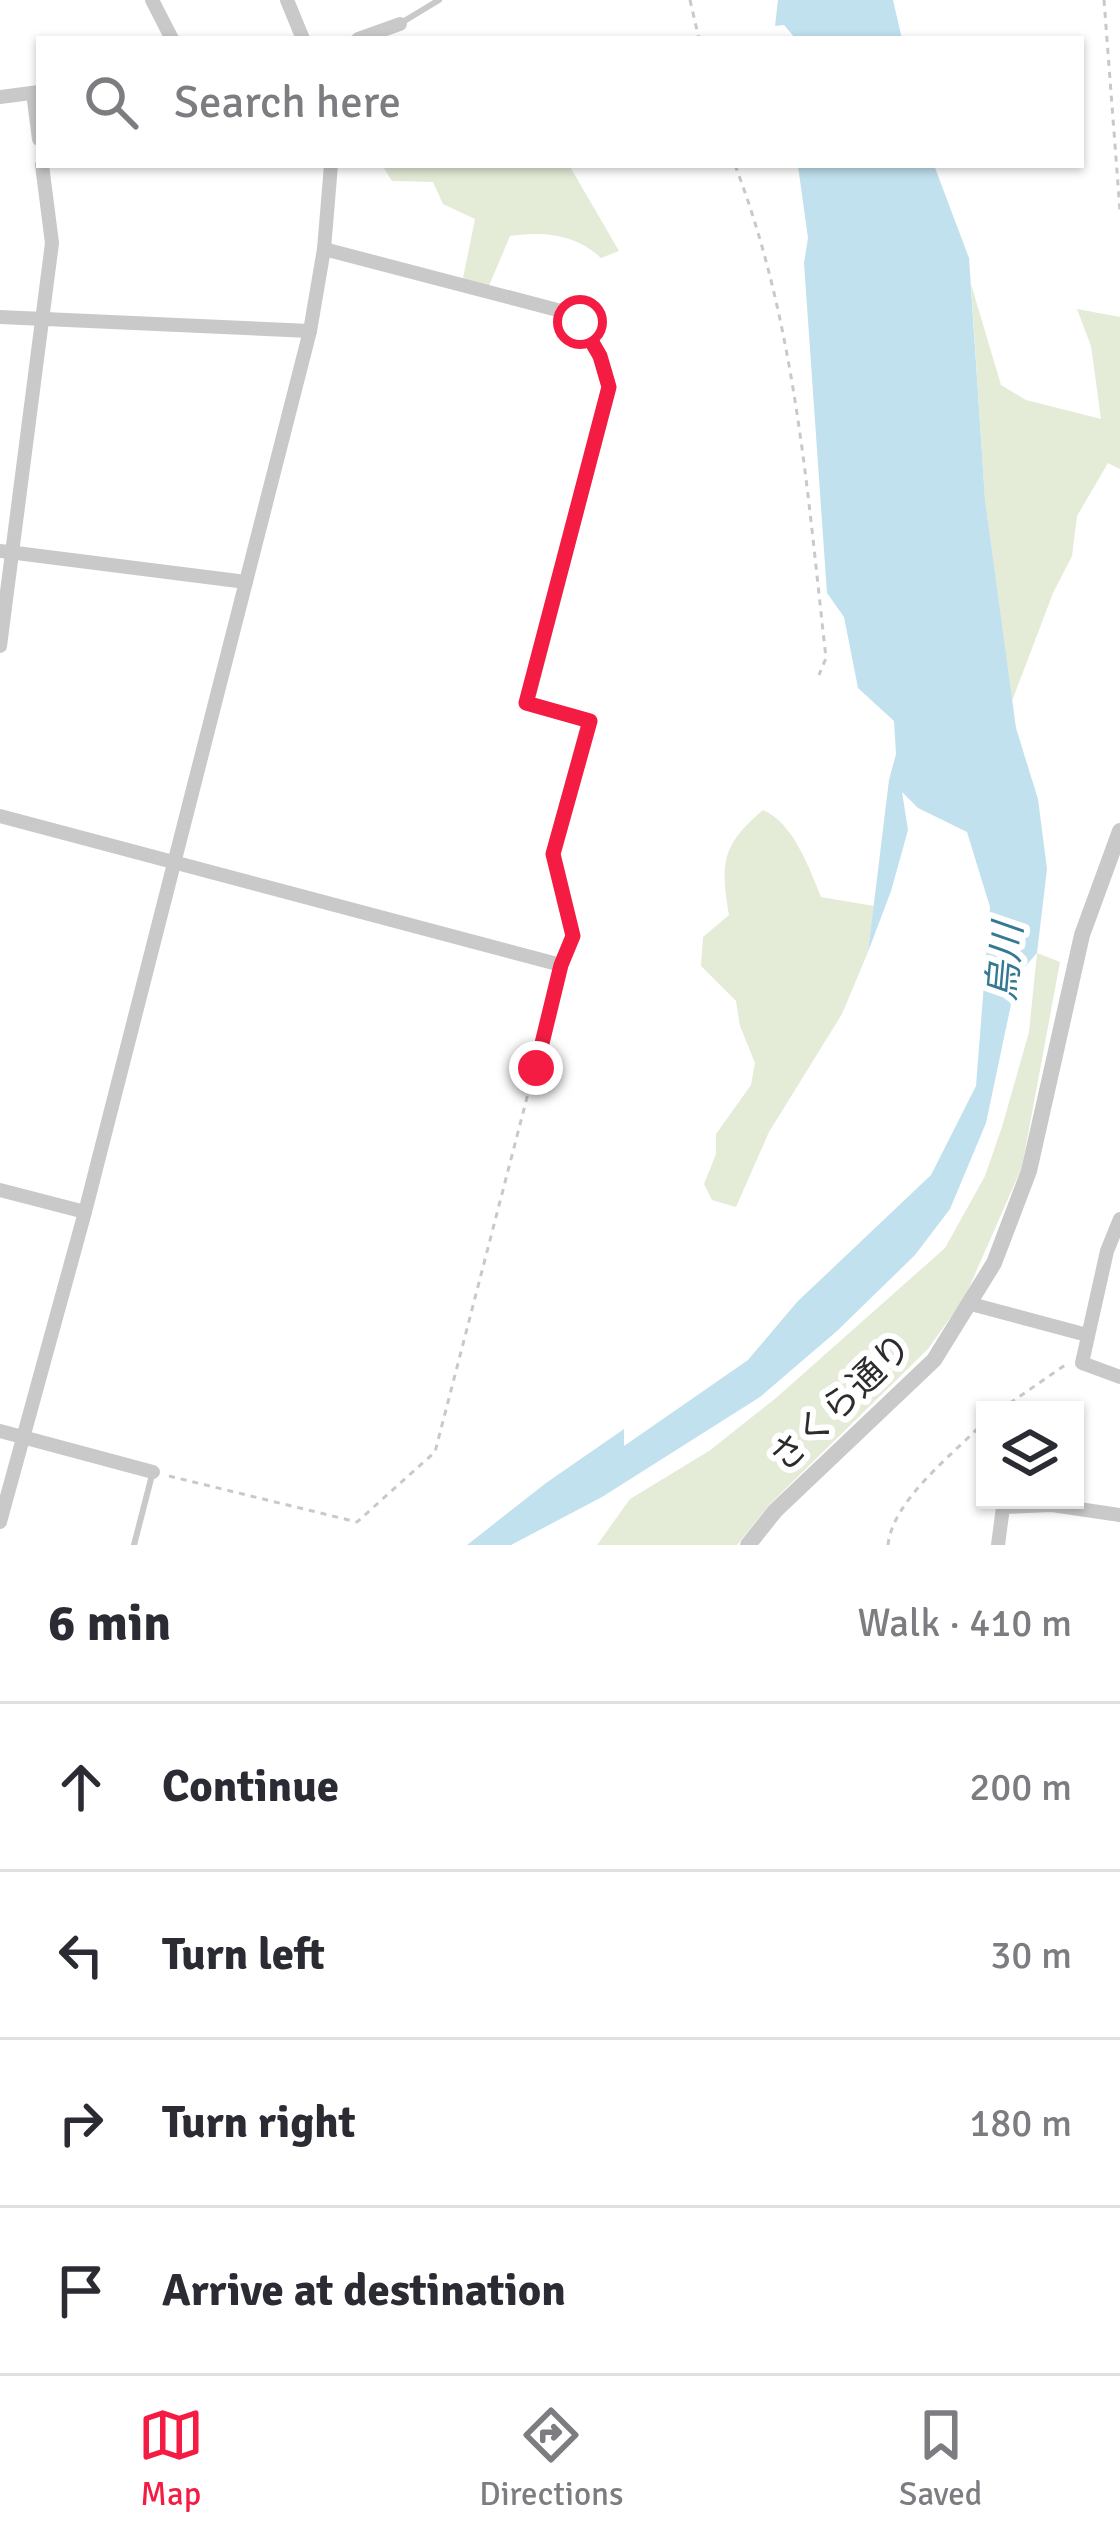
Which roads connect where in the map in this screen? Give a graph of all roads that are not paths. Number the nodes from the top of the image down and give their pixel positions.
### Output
1 (152, 0) edge
2 (287, 0) edge
3 (439, 0) edge
4 (400, 24) joint
5 (170, 36) edge
6 (302, 36) edge
7 (366, 36) edge
8 (36, 92) edge
9 (0, 97) edge
10 (42, 168) edge
11 (331, 168) edge
12 (324, 249) junction
13 (0, 317) edge
14 (45, 319) junction
15 (310, 332) junction
16 (6, 552) edge
17 (246, 582) junction
18 (0, 646) edge
19 (0, 816) edge
20 (1120, 831) edge
21 (172, 862) junction
22 (0, 1190) edge
23 (85, 1212) junction
24 (1120, 1219) edge
25 (971, 1304) junction
26 (1087, 1335) junction
27 (1120, 1377) edge
28 (0, 1431) edge
29 (22, 1437) junction
30 (153, 1472) joint
31 (1120, 1515) edge
32 (0, 1522) edge
33 (134, 1545) edge
34 (748, 1545) edge
35 (998, 1545) edge

1 - 5 street
2 - 6 street
3 - 4 lane
4 - 7 street
8 - 9 street
10 - 14 street
11 - 12 street
12 - 15 street
12 - 21 street
13 - 14 street
14 - 15 street
14 - 16 street
15 - 17 street
16 - 17 street
16 - 18 street
17 - 21 street
19 - 21 street
20 - 25 street, さくら通り
21 - 23 street
22 - 23 street
23 - 29 street
24 - 26 street
25 - 26 street
25 - 34 street, さくら通り
26 - 27 street
28 - 29 street
29 - 30 street
29 - 32 street
30 - 33 lane
31 - 35 street

